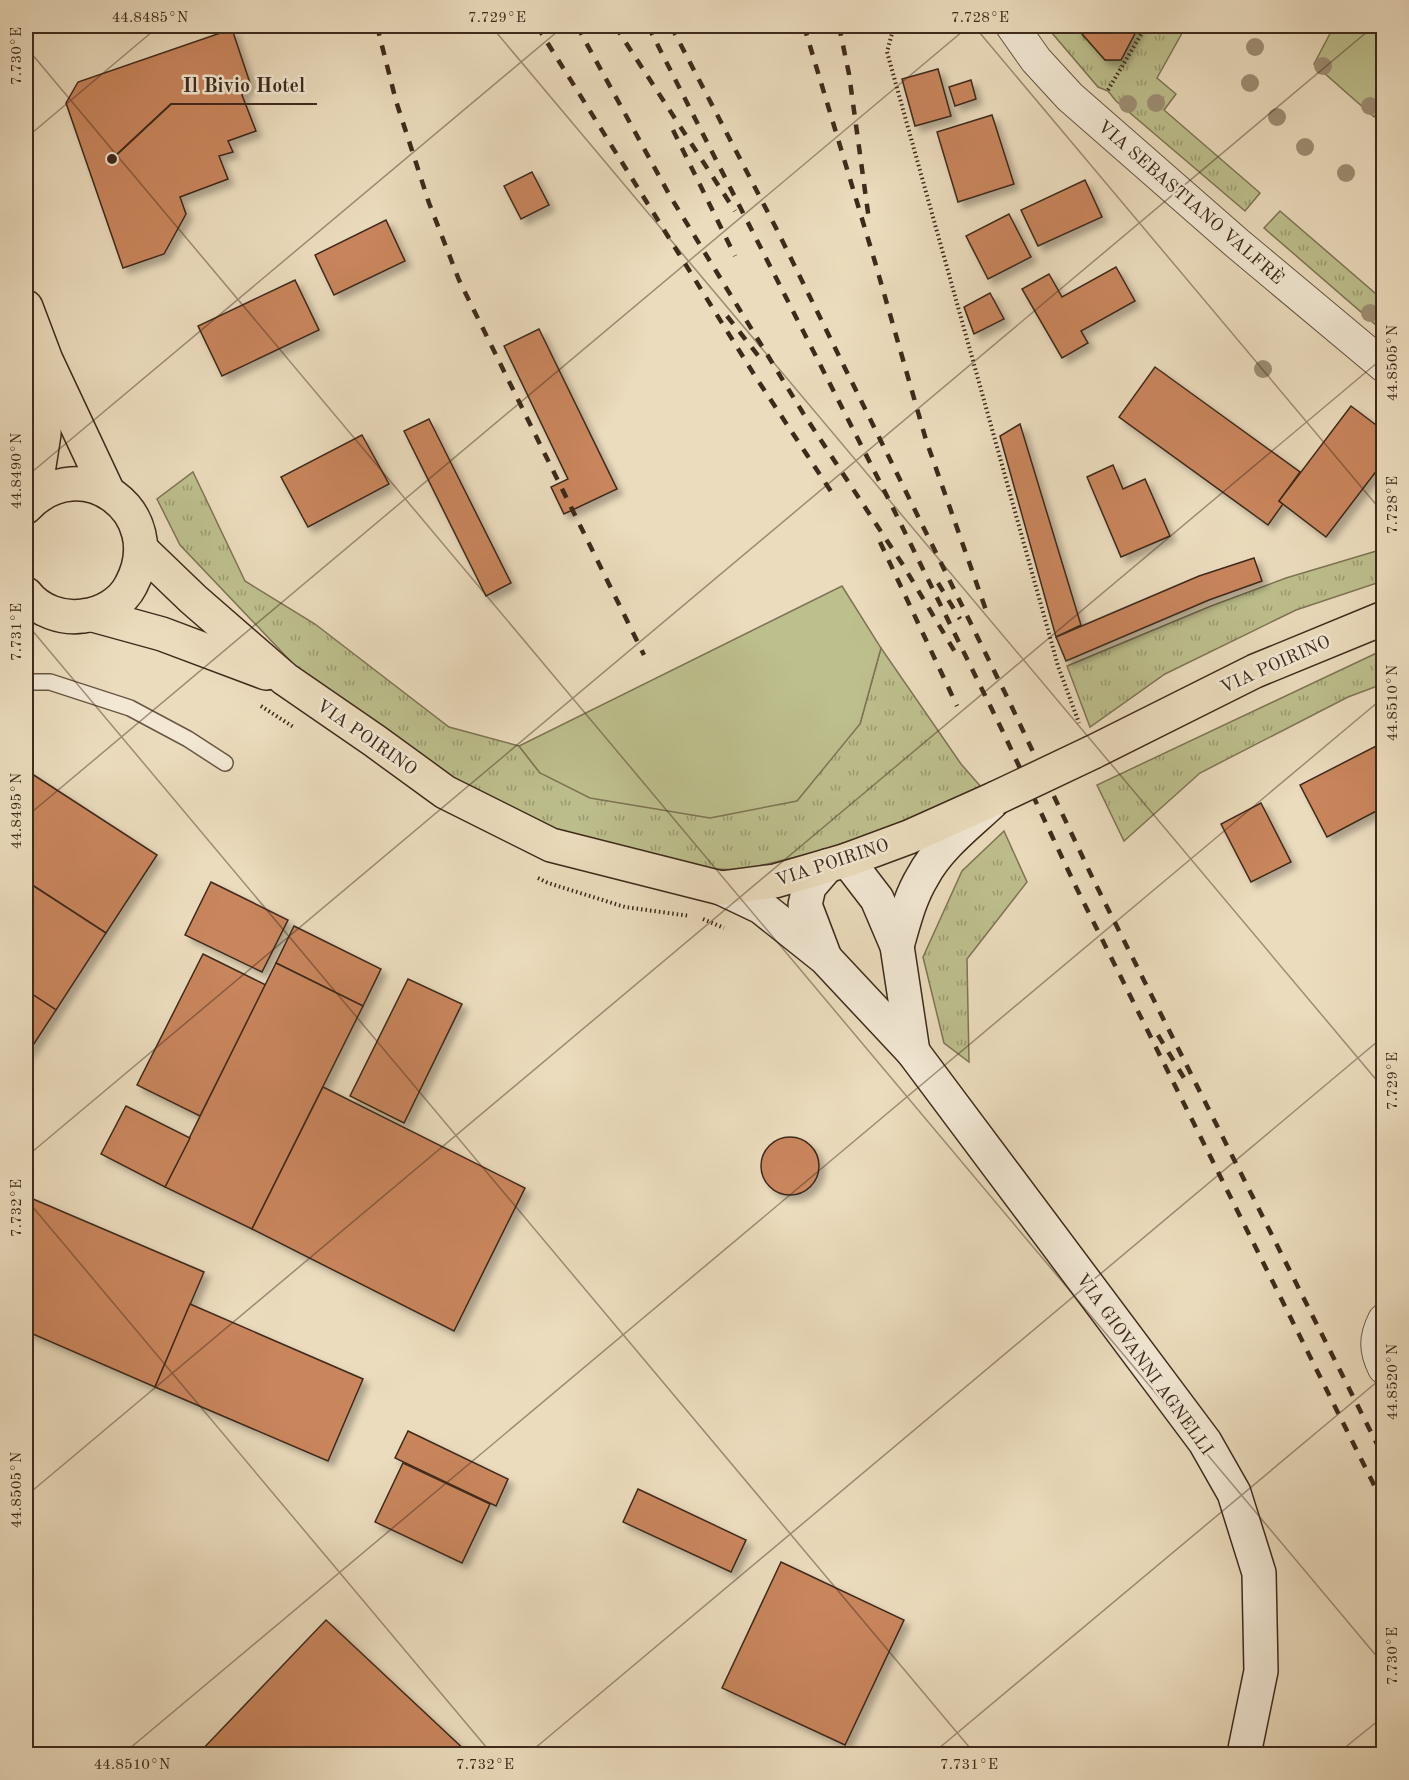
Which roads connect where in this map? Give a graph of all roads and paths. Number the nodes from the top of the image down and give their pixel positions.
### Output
1 (894, 26) edge
2 (1012, 26) edge
3 (1146, 26) edge
4 (1092, 116) junction
5 (26, 307) edge
6 (46, 360) junction
7 (1383, 366) edge
8 (108, 492) junction
9 (30, 503) edge
10 (142, 550) junction
11 (32, 606) edge
12 (93, 615) junction
13 (1383, 618) edge
14 (285, 680) junction
15 (26, 682) edge
16 (1087, 739) junction
17 (225, 763) dead end
18 (996, 798) junction
19 (837, 863) junction
20 (721, 888) junction
21 (897, 946) junction
22 (825, 958) junction
23 (913, 1052) junction
24 (1383, 1320) edge
25 (1383, 1368) edge
26 (1244, 1755) edge

1 - 16 path
2 - 4 street, VIA SEBASTIANO VALFRÈ
3 - 4 path
4 - 7 street, VIA SEBASTIANO VALFRÈ
5 - 6 main road
6 - 8 main road
6 - 9 main road
8 - 9 main road, VIA POIRINO
8 - 10 main road, VIA POIRINO
10 - 12 main road, VIA POIRINO
10 - 14 main road, VIA POIRINO
11 - 12 main road, VIA POIRINO
12 - 14 main road, VIA POIRINO
13 - 16 main road, VIA POIRINO
14 - 20 main road, VIA POIRINO
15 - 17 lane
16 - 18 main road, VIA POIRINO, bridge
18 - 19 main road, VIA POIRINO
18 - 21 street
19 - 20 main road, VIA POIRINO
19 - 21 street
19 - 22 street
20 - 22 street
21 - 23 street
22 - 23 street, VIA GIOVANNI AGNELLI
23 - 26 street, VIA GIOVANNI AGNELLI
24 - 25 street

